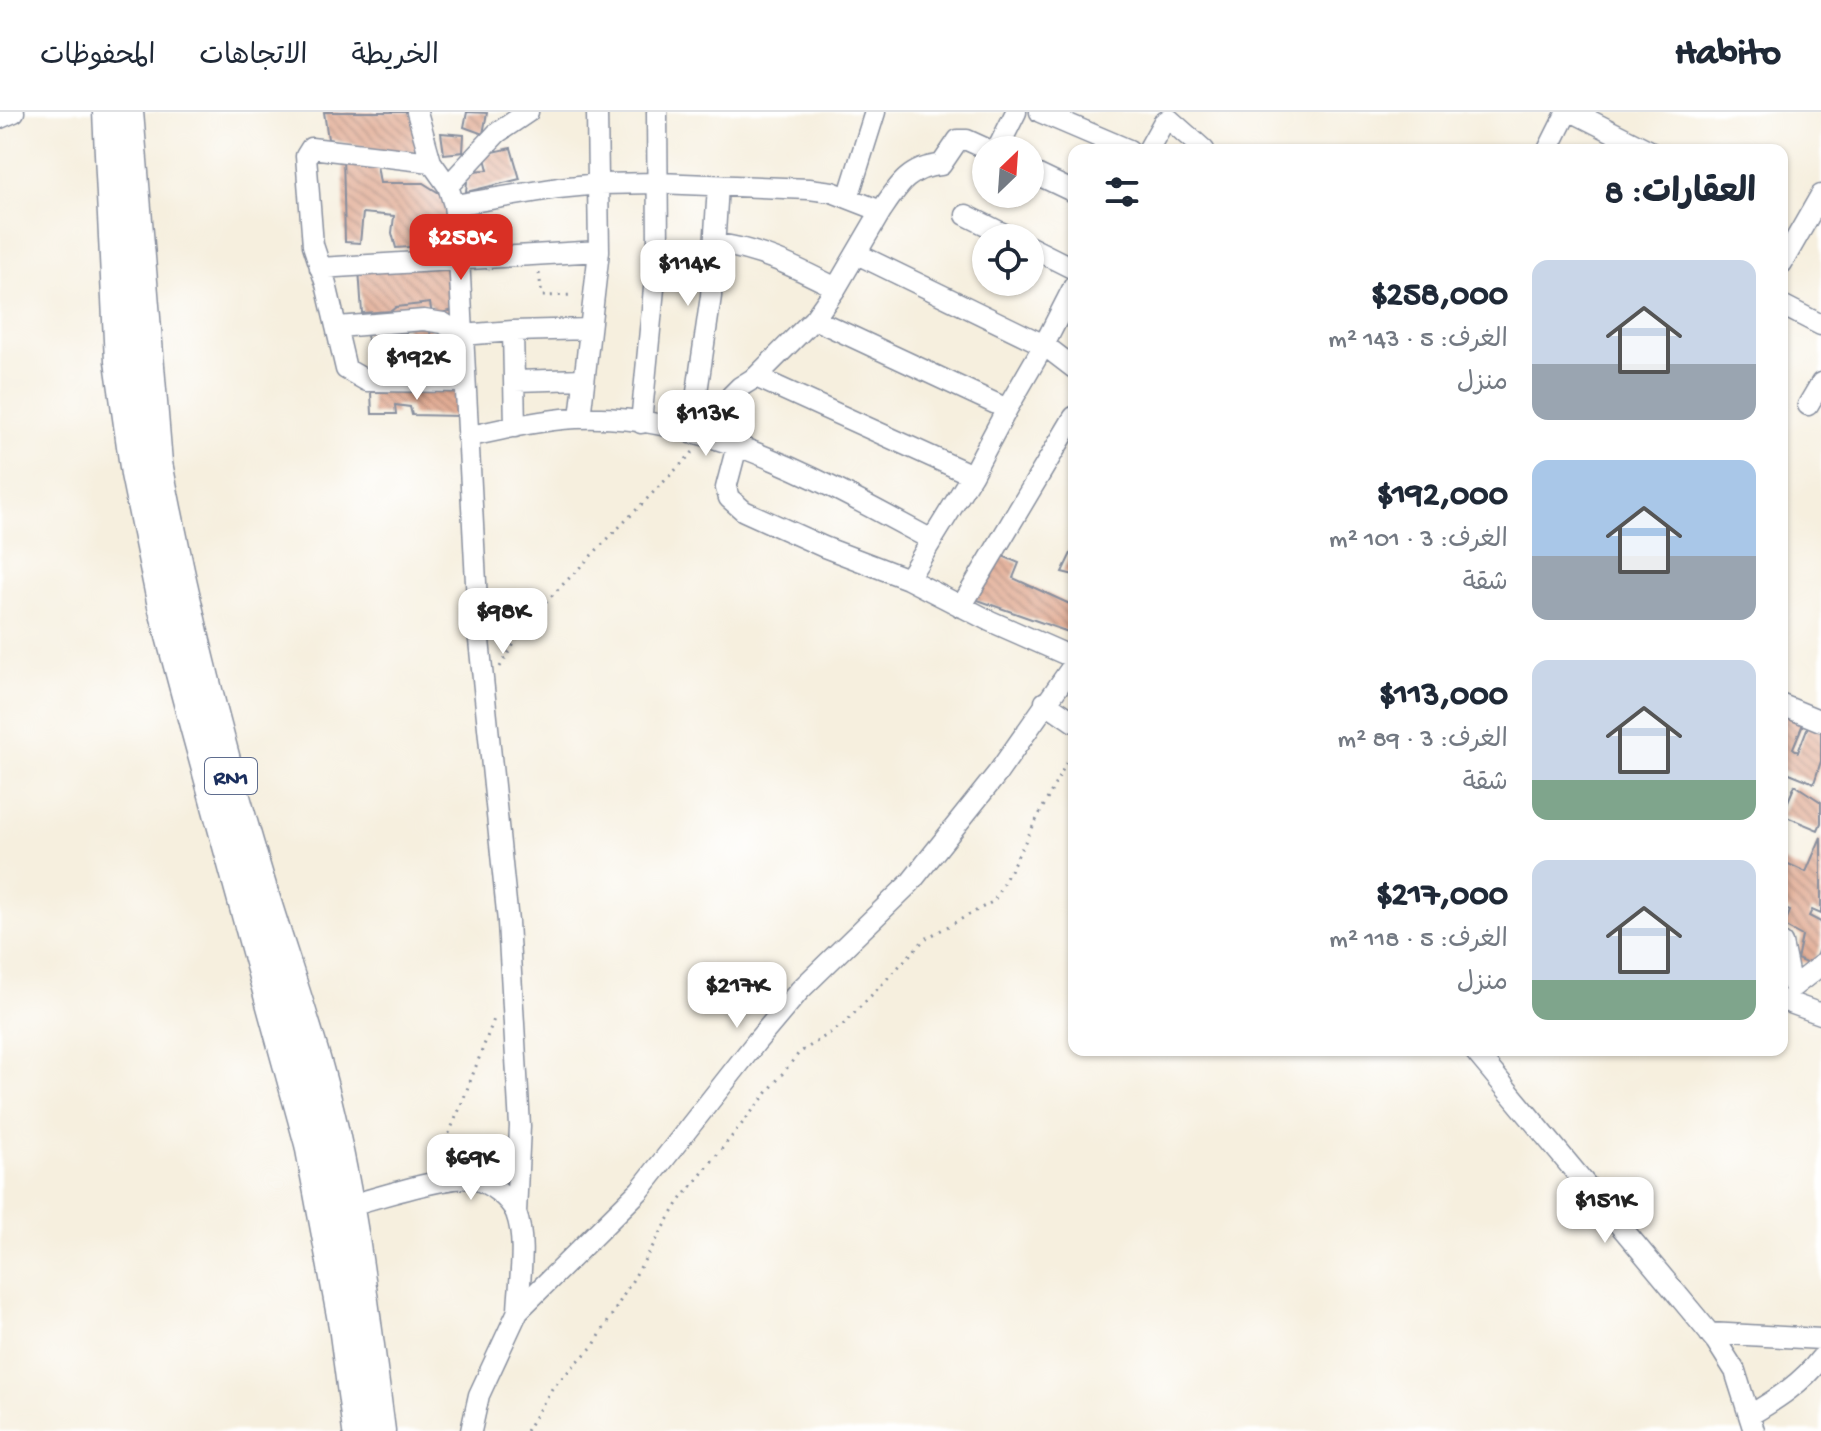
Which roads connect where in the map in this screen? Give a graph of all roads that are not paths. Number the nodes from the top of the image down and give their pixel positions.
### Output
1 (14, 112) edge
2 (108, 112) edge
3 (128, 112) edge
4 (417, 112) edge
5 (528, 112) edge
6 (597, 112) edge
7 (657, 112) edge
8 (875, 112) edge
9 (1016, 112) edge
10 (1040, 112) edge
11 (1570, 112) edge
12 (0, 118) edge
13 (1004, 136) edge
14 (972, 142) edge
15 (1115, 144) edge
16 (1151, 144) edge
17 (1197, 144) edge
18 (1551, 144) edge
19 (1636, 144) edge
20 (431, 162) junction
21 (1044, 178) edge
22 (658, 183) junction
23 (599, 184) junction
24 (718, 186) junction
25 (1068, 189) edge
26 (451, 195) junction
27 (1821, 195) edge
28 (848, 198) junction
29 (881, 211) junction
30 (966, 215) dead end
31 (984, 224) edge
32 (716, 244) junction
33 (599, 251) junction
34 (1788, 253) edge
35 (857, 254) junction
36 (1044, 254) edge
37 (459, 260) junction
38 (1068, 266) edge
39 (320, 268) junction
40 (836, 288) junction
41 (1068, 298) edge
42 (1788, 308) edge
43 (814, 319) junction
44 (1821, 325) edge
45 (338, 327) junction
46 (590, 329) junction
47 (513, 331) junction
48 (462, 335) junction
49 (1044, 345) junction
50 (1068, 363) edge
51 (756, 377) junction
52 (584, 379) junction
53 (515, 381) junction
54 (465, 382) junction
55 (1821, 383) edge
56 (1808, 405) dead end
57 (1007, 409) junction
58 (580, 418) junction
59 (641, 423) junction
60 (515, 427) junction
61 (1068, 427) edge
62 (700, 434) junction
63 (467, 437) junction
64 (737, 446) junction
65 (972, 475) junction
66 (932, 540) junction
67 (908, 579) junction
68 (961, 607) junction
69 (1068, 658) edge
70 (1068, 669) edge
71 (1045, 702) junction
72 (1788, 707) edge
73 (1068, 718) edge
74 (1821, 721) edge
75 (1821, 965) edge
76 (1788, 972) edge
77 (1788, 996) edge
78 (1821, 1014) edge
79 (1479, 1056) edge
80 (347, 1206) junction
81 (516, 1213) junction
82 (518, 1311) junction
83 (1709, 1333) junction
84 (1821, 1339) edge
85 (1821, 1358) edge
86 (1752, 1423) edge
87 (358, 1431) edge
88 (380, 1431) edge
89 (471, 1431) edge

1 - 12 street
2 - 87 highway, RN1
3 - 80 highway, RN1
4 - 20 street
5 - 26 street
6 - 23 street
7 - 22 street
8 - 28 street
9 - 13 street
10 - 15 street
11 - 18 street
11 - 19 street
14 - 29 street
16 - 17 street
20 - 26 street
20 - 39 street
21 - 25 street
22 - 23 street
22 - 24 street
22 - 59 street
23 - 26 street
23 - 33 street
24 - 28 street
24 - 32 street
26 - 37 street
27 - 34 street
28 - 29 street
29 - 35 street
30 - 31 street
32 - 40 street
32 - 62 street
33 - 37 street
33 - 46 street
35 - 40 street
35 - 49 street
36 - 38 street
37 - 39 street
37 - 48 street
39 - 45 street
40 - 43 street
41 - 49 street
42 - 44 street
43 - 51 street
43 - 57 street
45 - 48 street
45 - 54 street
46 - 47 street
46 - 52 street
47 - 48 street
47 - 53 street
48 - 54 street
49 - 50 street
49 - 57 street
51 - 62 street
51 - 65 street
52 - 53 street
52 - 58 street
53 - 60 street
54 - 63 street
55 - 56 street
57 - 65 street
58 - 59 street
58 - 60 street
59 - 62 street
60 - 63 street
61 - 68 street
62 - 64 street
63 - 81 street
64 - 66 street
64 - 67 street
65 - 66 street
66 - 67 street
67 - 68 street
68 - 69 street
70 - 71 street
71 - 73 street
71 - 82 street
72 - 74 street
75 - 77 street
76 - 77 street
77 - 78 street
79 - 83 street
80 - 81 street
80 - 88 highway, RN1
81 - 82 street
82 - 89 street
83 - 84 street
83 - 86 street
85 - 86 street

